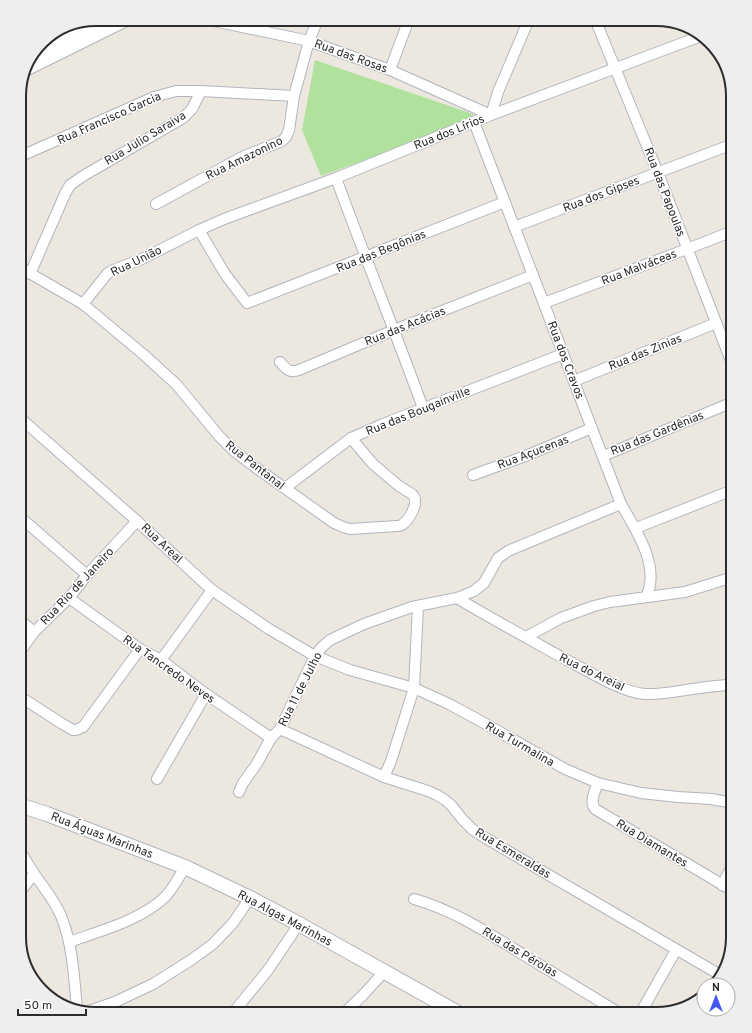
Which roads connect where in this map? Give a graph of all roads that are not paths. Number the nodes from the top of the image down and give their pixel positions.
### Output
1 (112, 26) edge
2 (237, 26) edge
3 (315, 26) edge
4 (406, 26) edge
5 (526, 26) edge
6 (598, 26) edge
7 (76, 29) edge
8 (61, 35) edge
9 (695, 38) edge
10 (309, 41) junction
11 (33, 65) edge
12 (615, 68) junction
13 (390, 70) junction
14 (201, 91) junction
15 (294, 96) junction
16 (491, 115) junction
17 (474, 122) junction
18 (726, 147) edge
19 (26, 154) edge
20 (658, 173) junction
21 (336, 178) junction
22 (505, 202) junction
23 (156, 204) dead end
24 (514, 227) junction
25 (199, 230) junction
26 (726, 234) edge
27 (687, 249) junction
28 (365, 257) junction
29 (26, 271) edge
30 (30, 274) junction
31 (533, 275) junction
32 (544, 303) junction
33 (83, 304) junction
34 (716, 323) junction
35 (394, 330) junction
36 (726, 348) edge
37 (563, 354) junction
38 (280, 362) dead end
39 (574, 381) junction
40 (726, 405) edge
41 (423, 408) junction
42 (26, 423) edge
43 (592, 428) junction
44 (351, 438) junction
45 (603, 456) junction
46 (473, 474) dead end
47 (285, 488) junction
48 (726, 493) edge
49 (621, 504) junction
50 (137, 521) junction
51 (26, 522) edge
52 (636, 528) junction
53 (87, 575) junction
54 (726, 579) edge
55 (212, 590) junction
56 (646, 597) junction
57 (69, 598) junction
58 (457, 598) junction
59 (418, 606) junction
60 (26, 625) edge
61 (34, 632) junction
62 (526, 637) junction
63 (26, 643) edge
64 (140, 649) junction
65 (315, 656) junction
66 (160, 660) junction
67 (726, 685) edge
68 (414, 688) junction
69 (206, 694) junction
70 (26, 701) edge
71 (280, 729) junction
72 (271, 738) junction
73 (384, 777) junction
74 (157, 780) dead end
75 (598, 783) junction
76 (238, 792) dead end
77 (726, 802) edge
78 (26, 807) edge
79 (26, 861) edge
80 (185, 867) junction
81 (34, 874) junction
82 (726, 878) edge
83 (26, 884) edge
84 (722, 885) junction
85 (726, 887) edge
86 (250, 898) junction
87 (414, 899) dead end
88 (299, 924) junction
89 (69, 942) junction
90 (676, 950) junction
91 (384, 972) junction
92 (716, 973) edge
93 (77, 1005) edge
94 (100, 1007) edge
95 (238, 1007) edge
96 (350, 1007) edge
97 (447, 1007) edge
98 (610, 1007) edge
99 (644, 1007) edge

1 - 11 street
2 - 10 street, Rua das Rosas
3 - 10 street, Rua Amazonino
4 - 13 street
5 - 16 street
6 - 12 street, Rua das Papoulas
7 - 8 street
9 - 12 street, Rua dos Lírios
10 - 13 street, Rua das Rosas
10 - 15 street, Rua Amazonino
12 - 16 street, Rua dos Lírios
12 - 20 street, Rua das Papoulas
13 - 16 street, Rua das Rosas
14 - 15 street
14 - 19 street, Rua Francisco Garcia
14 - 30 street, Rua Julio Saraiva
15 - 23 street, Rua Amazonino
16 - 17 street, Rua dos Lírios
17 - 21 street, Rua dos Lírios
17 - 22 street, Rua dos Cravos
18 - 20 street, Rua dos Gipses
20 - 24 street, Rua dos Gipses
20 - 27 street, Rua das Papoulas
21 - 25 street, Rua dos Lírios
21 - 28 street
22 - 24 street, Rua dos Cravos
22 - 28 street, Rua das Begônias
24 - 31 street, Rua dos Cravos
25 - 28 street, Rua das Begônias
25 - 33 street, Rua União
26 - 27 street, Rua Malváceas
27 - 32 street, Rua Malváceas
27 - 34 street, Rua das Papoulas
28 - 35 street
29 - 30 street, Rua Pantanal
30 - 33 street, Rua Pantanal
31 - 32 street, Rua dos Cravos
31 - 35 street, Rua das Acácias
32 - 37 street, Rua dos Cravos
33 - 47 street, Rua Pantanal
34 - 36 street, Rua das Papoulas
34 - 39 street, Rua das Zinias
35 - 38 street, Rua das Acácias
35 - 41 street
37 - 39 street, Rua dos Cravos
37 - 41 street, Rua das Bougainville
39 - 43 street, Rua dos Cravos
40 - 45 street, Rua das Gardênias
41 - 44 street, Rua das Bougainville
42 - 50 street, Rua Areal
43 - 45 street, Rua dos Cravos
43 - 46 street, Rua Açucenas
44 - 47 street, Rua das Bougainville
44 - 47 street, Rua Pantanal
45 - 49 street, Rua dos Cravos
48 - 52 street
49 - 52 street, Rua dos Cravos
49 - 58 street, Rua 11 de Julho
50 - 53 street, Rua Rio de Janeiro
50 - 55 street, Rua Areal
51 - 53 street
52 - 56 street, Rua dos Cravos
53 - 57 street, Rua Rio de Janeiro
54 - 56 street
55 - 65 street, Rua Areal
55 - 66 street
56 - 62 street
57 - 61 street, Rua Rio de Janeiro
57 - 64 street, Rua Tancredo Neves
58 - 59 street, Rua 11 de Julho
58 - 62 street, Rua do Areial
59 - 65 street, Rua 11 de Julho
59 - 68 street
60 - 61 street
61 - 63 street, Rua Rio de Janeiro
62 - 67 street, Rua do Areial
64 - 66 street, Rua Tancredo Neves
64 - 70 street
65 - 68 street, Rua Turmalina
65 - 71 street, Rua 11 de Julho
66 - 69 street, Rua Tancredo Neves
68 - 73 street
68 - 75 street, Rua Turmalina
69 - 72 street, Rua Tancredo Neves
69 - 74 street
71 - 72 street, Rua 11 de Julho
71 - 73 street, Rua Esmeraldas
72 - 76 street, Rua 11 de Julho
73 - 90 street, Rua Esmeraldas
75 - 77 street, Rua Turmalina
75 - 84 street, Rua Diamantes
78 - 80 street, Rua Águas Marinhas
79 - 81 street
80 - 86 street, Rua Algas Marinhas
80 - 89 street
81 - 83 street
81 - 89 street
82 - 84 street
84 - 85 street, Rua Diamantes
86 - 88 street, Rua Algas Marinhas
86 - 94 street
87 - 98 street, Rua das Pérolas
88 - 91 street, Rua Algas Marinhas
88 - 95 street
89 - 93 street
90 - 92 street, Rua Esmeraldas
90 - 99 street
91 - 96 street
91 - 97 street

